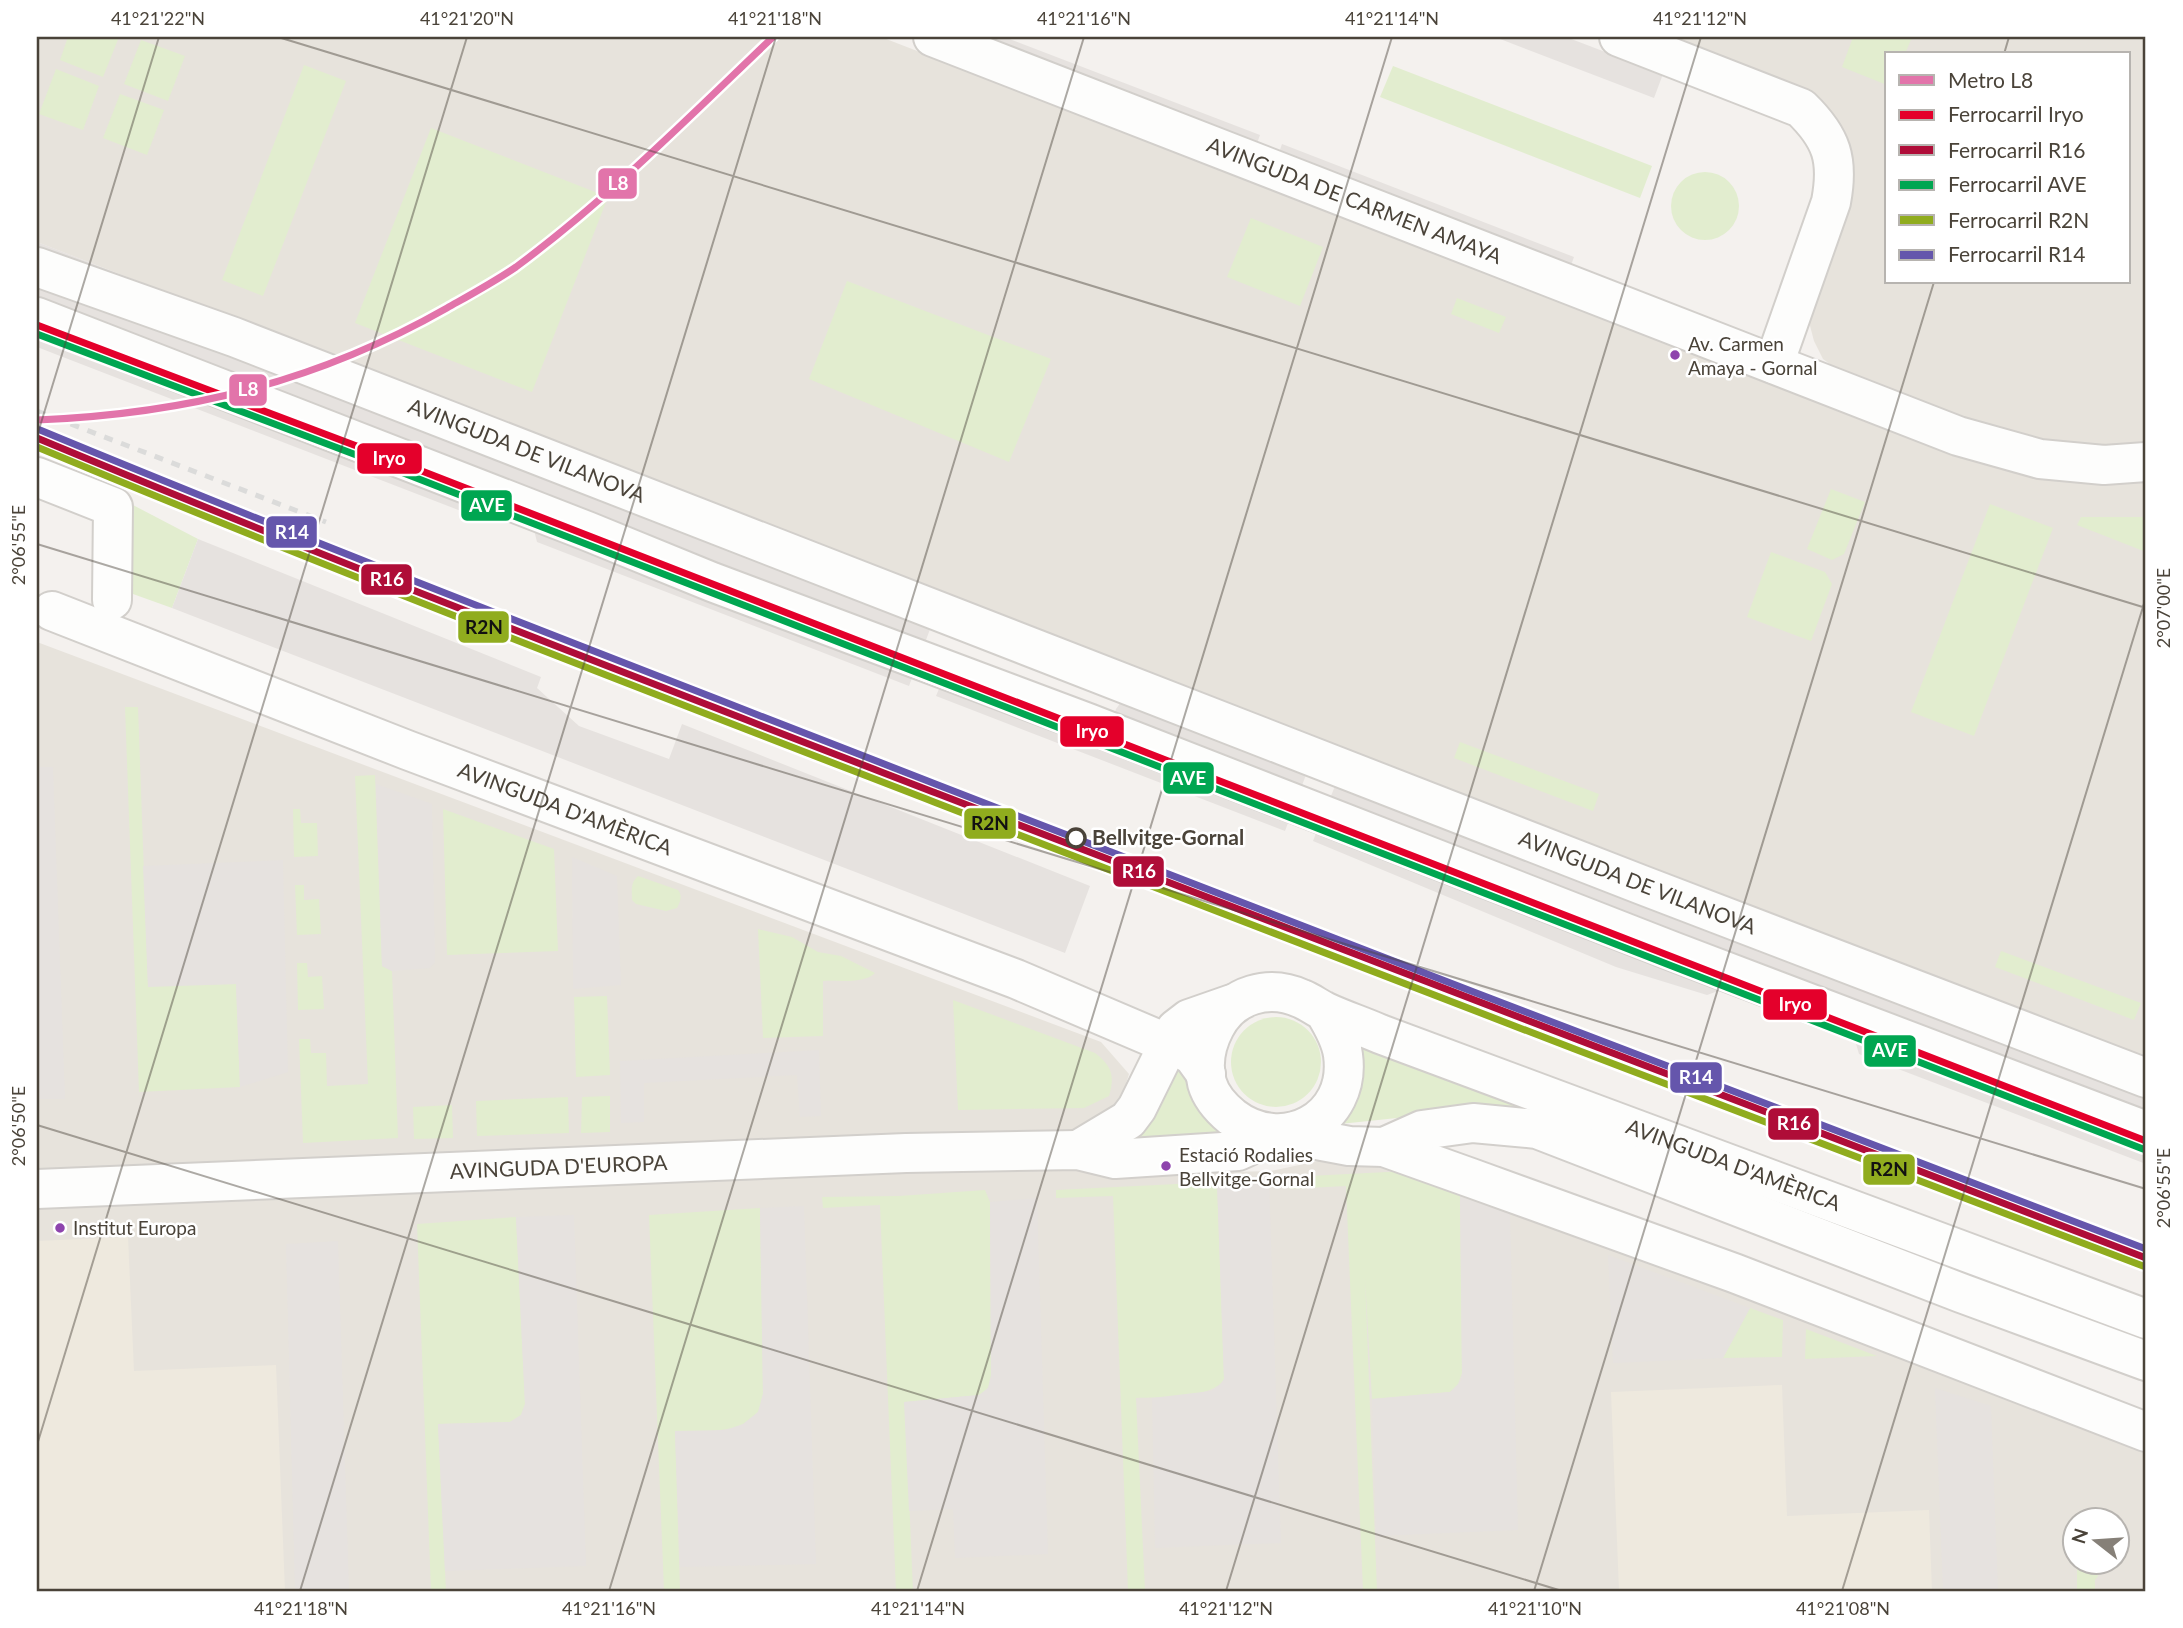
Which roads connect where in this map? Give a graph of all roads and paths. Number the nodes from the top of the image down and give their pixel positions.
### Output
1 (933, 37) edge
2 (1619, 37) edge
3 (37, 267) edge
4 (37, 317) edge
5 (1774, 363) junction
6 (2146, 462) edge
7 (37, 477) edge
8 (112, 600) dead end
9 (52, 611) dead end
10 (1013, 641) junction
11 (1130, 686) junction
12 (1003, 691) junction
13 (1088, 723) junction
14 (1232, 1004) junction
15 (1077, 1005) junction
16 (1324, 1011) junction
17 (1178, 1031) junction
18 (1206, 1074) junction
19 (2146, 1078) edge
20 (1146, 1094) junction
21 (2146, 1131) edge
22 (1281, 1132) junction
23 (1384, 1147) junction
24 (1078, 1150) junction
25 (37, 1189) edge
26 (2146, 1319) edge
27 (2146, 1361) edge
28 (2146, 1432) edge

1 - 5 street, AVINGUDA DE CARMEN AMAYA
2 - 5 street
3 - 10 street, AVINGUDA DE VILANOVA
4 - 12 street
5 - 6 street, AVINGUDA DE CARMEN AMAYA
7 - 8 street
9 - 15 street, AVINGUDA D'AMÈRICA
10 - 11 street, AVINGUDA DE VILANOVA
10 - 12 street
11 - 13 street
11 - 19 street, AVINGUDA DE VILANOVA
12 - 13 street
13 - 21 street
14 - 16 street, AVINGUDA D'AMÈRICA
14 - 17 street
14 - 18 street, AVINGUDA D'AMÈRICA
15 - 17 street, AVINGUDA D'AMÈRICA
15 - 20 street, AVINGUDA D'AMÈRICA
16 - 22 street
16 - 26 street, AVINGUDA D'AMÈRICA
17 - 18 street, AVINGUDA D'AMÈRICA
17 - 20 street, AVINGUDA D'EUROPA
18 - 22 street, AVINGUDA D'AMÈRICA
20 - 24 street, AVINGUDA D'EUROPA
22 - 23 street, AVINGUDA D'AMÈRICA
22 - 24 street, AVINGUDA D'EUROPA
23 - 27 street, AVINGUDA D'AMÈRICA
23 - 28 street, AVINGUDA D'AMÈRICA
24 - 25 street, AVINGUDA D'EUROPA

